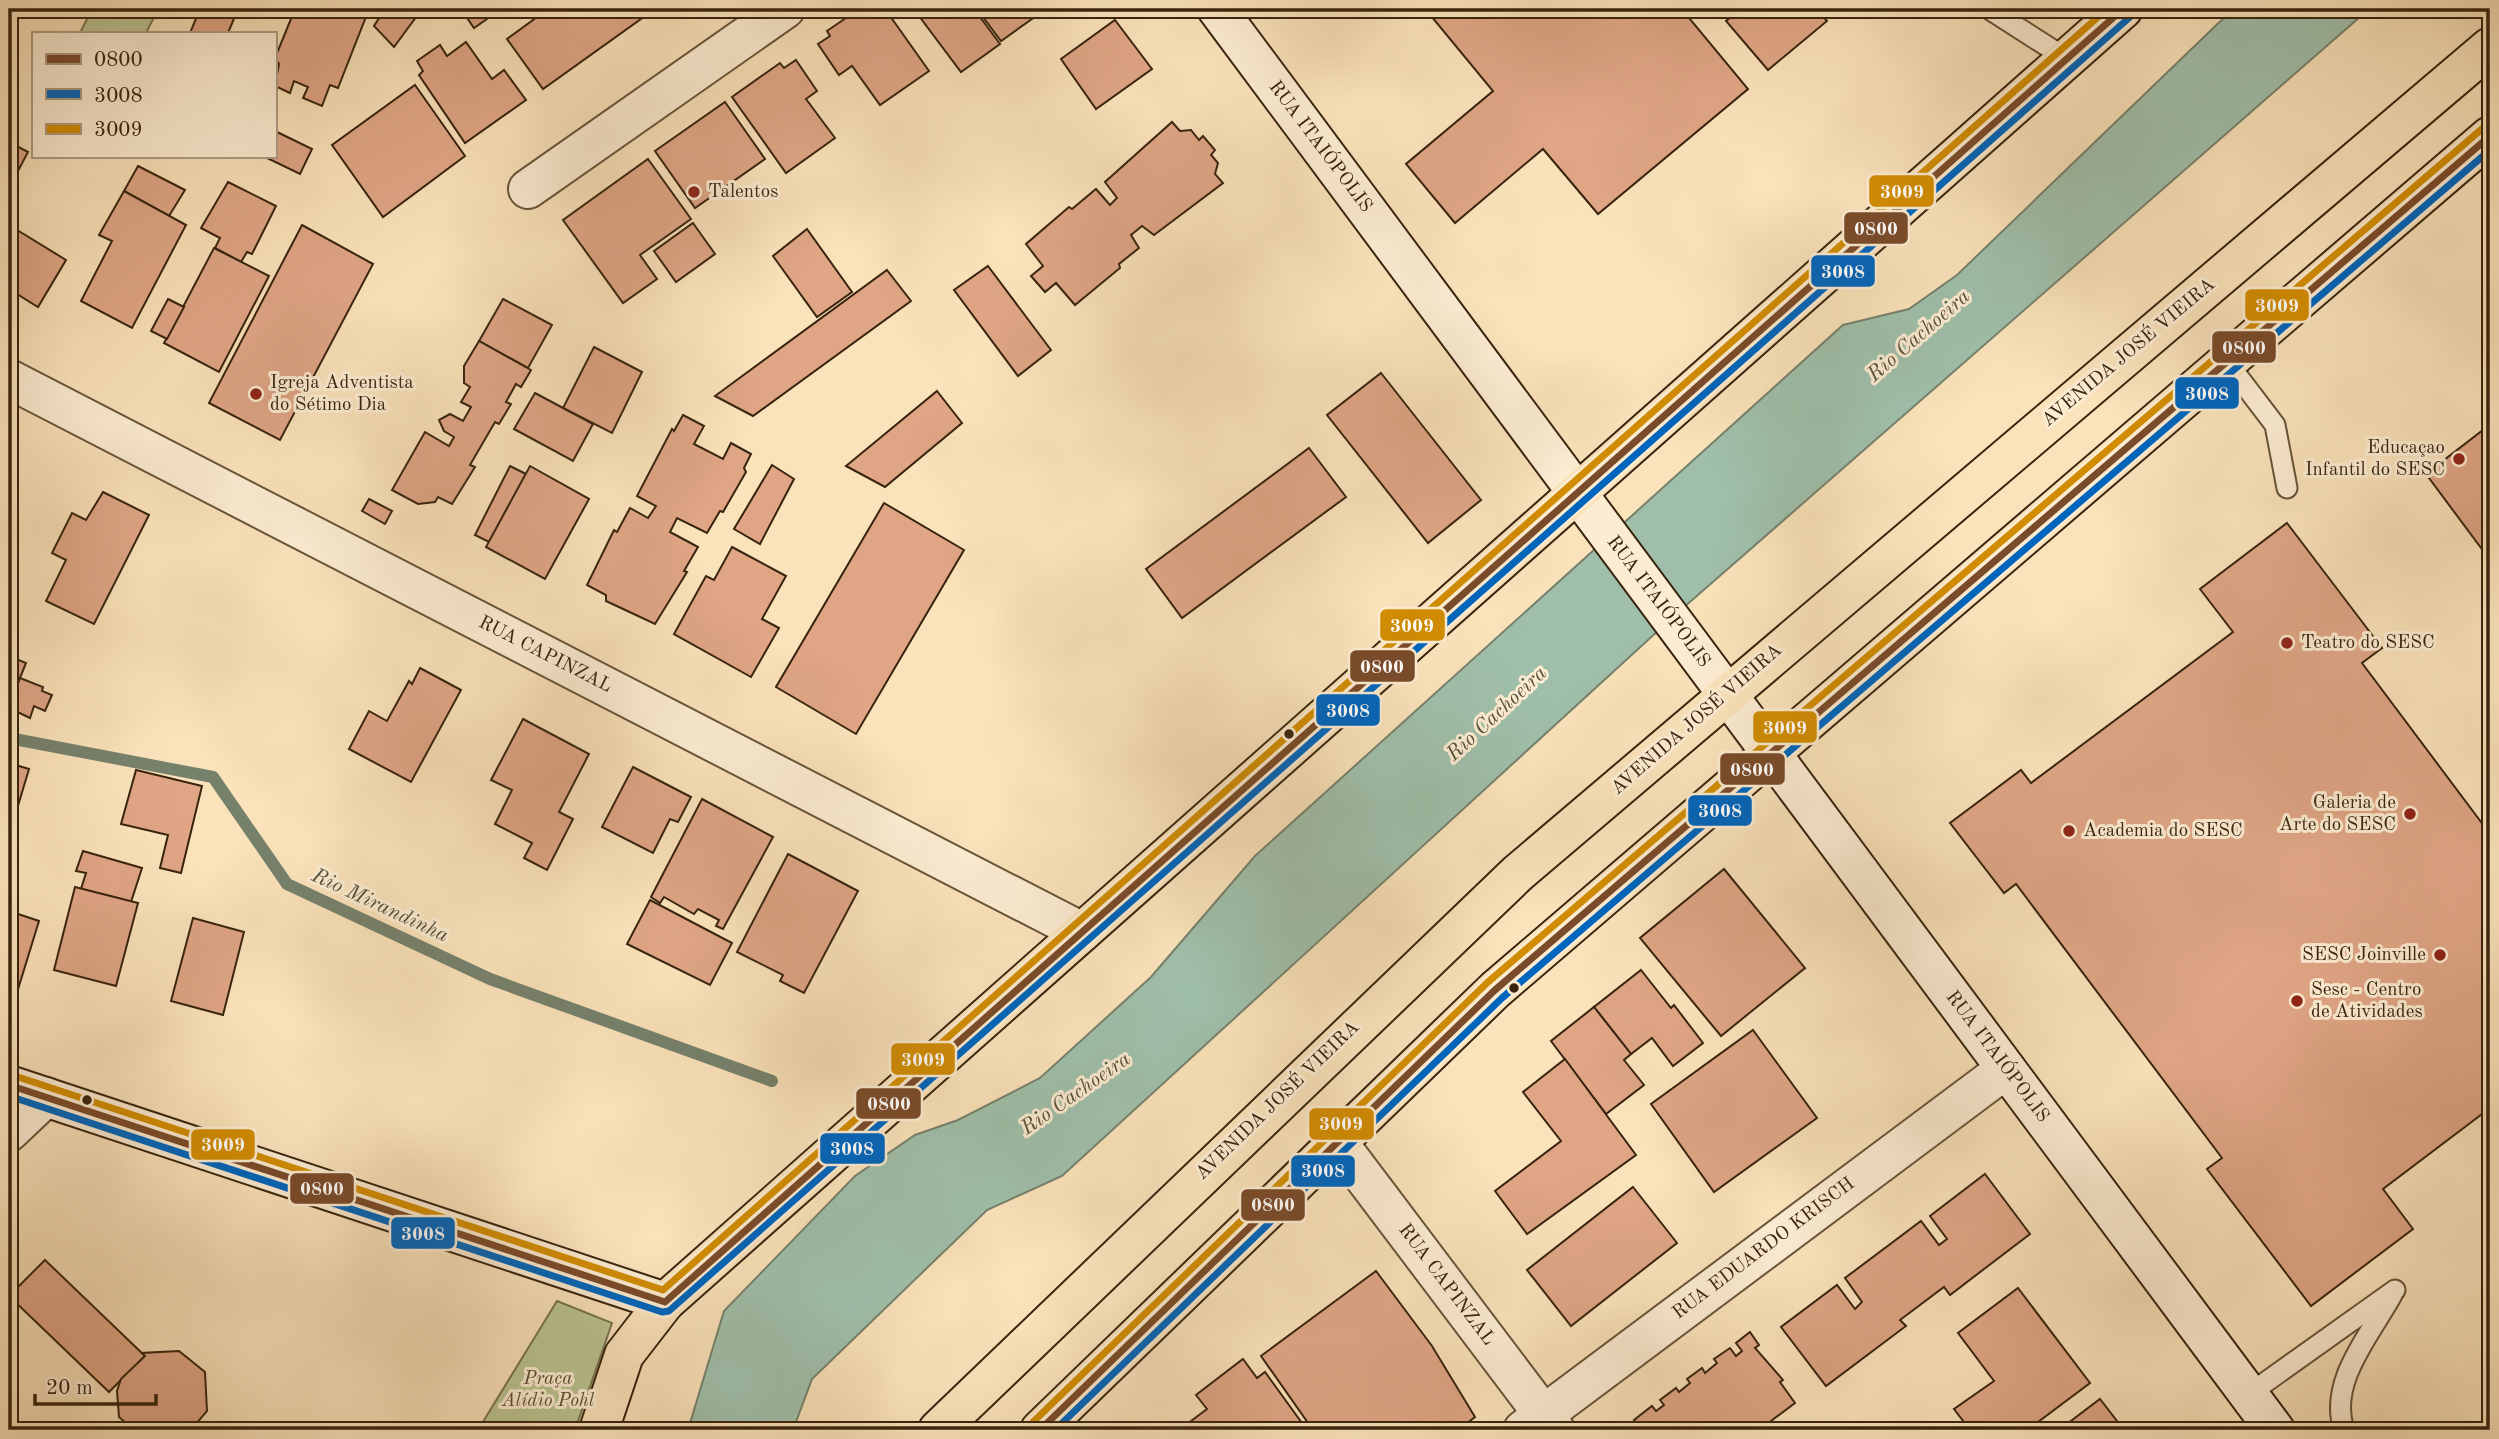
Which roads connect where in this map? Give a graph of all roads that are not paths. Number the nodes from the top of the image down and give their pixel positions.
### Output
1 (785, 9) edge
2 (1217, 9) edge
3 (1990, 9) edge
4 (2123, 9) edge
5 (2490, 47) edge
6 (2067, 59) junction
7 (2490, 136) edge
8 (528, 189) dead end
9 (2227, 362) junction
10 (9, 379) edge
11 (2287, 488) dead end
12 (1576, 493) junction
13 (1727, 694) junction
14 (1770, 754) junction
15 (1082, 932) junction
16 (2006, 1069) junction
17 (9, 1084) edge
18 (46, 1097) junction
19 (9, 1132) edge
20 (1336, 1140) junction
21 (665, 1302) junction
22 (2249, 1394) junction
23 (1540, 1425) edge
24 (599, 1430) edge
25 (939, 1430) edge
26 (1040, 1430) edge
27 (2276, 1430) edge
28 (2344, 1430) edge

1 - 8 street
2 - 12 street, RUA ITAIÓPOLIS
3 - 6 lane
4 - 6 main road
5 - 13 main road, AVENIDA JOSÉ VIEIRA
6 - 12 main road
7 - 9 main road
9 - 11 lane
9 - 14 main road
10 - 15 street, RUA CAPINZAL
12 - 13 street, RUA ITAIÓPOLIS
12 - 15 main road
13 - 14 street, RUA ITAIÓPOLIS
13 - 25 main road, AVENIDA JOSÉ VIEIRA
14 - 16 street, RUA ITAIÓPOLIS
14 - 20 main road
15 - 21 main road
16 - 22 street, RUA ITAIÓPOLIS
16 - 23 street, RUA EDUARDO KRISCH
17 - 18 street
18 - 19 street
18 - 21 street
20 - 23 street, RUA CAPINZAL
20 - 26 main road
21 - 24 main road
22 - 27 street, RUA ITAIÓPOLIS
22 - 28 lane

